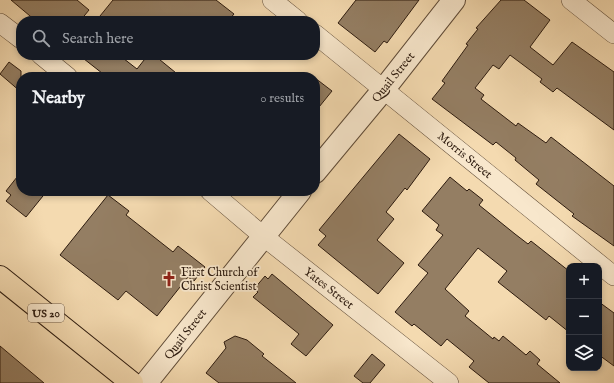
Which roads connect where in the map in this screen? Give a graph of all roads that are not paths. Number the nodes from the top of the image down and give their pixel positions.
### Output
1 (272, 0) edge
2 (454, 0) edge
3 (571, 0) edge
4 (292, 16) edge
5 (0, 22) edge
6 (614, 34) edge
7 (16, 35) edge
8 (320, 38) edge
9 (47, 60) edge
10 (62, 72) edge
11 (384, 89) junction
12 (320, 166) edge
13 (216, 196) edge
14 (296, 196) edge
15 (263, 236) junction
16 (614, 276) edge
17 (0, 277) edge
18 (132, 383) edge
19 (146, 383) edge
20 (449, 383) edge

1 - 4 street
2 - 11 street, Quail Street
3 - 6 street
5 - 7 street
8 - 11 street, Morris Street
9 - 10 street
11 - 12 street, Quail Street
11 - 16 street, Morris Street
13 - 15 street, Yates Street
14 - 15 street, Quail Street
15 - 19 street, Quail Street
15 - 20 street, Yates Street
17 - 18 main road, US 20

